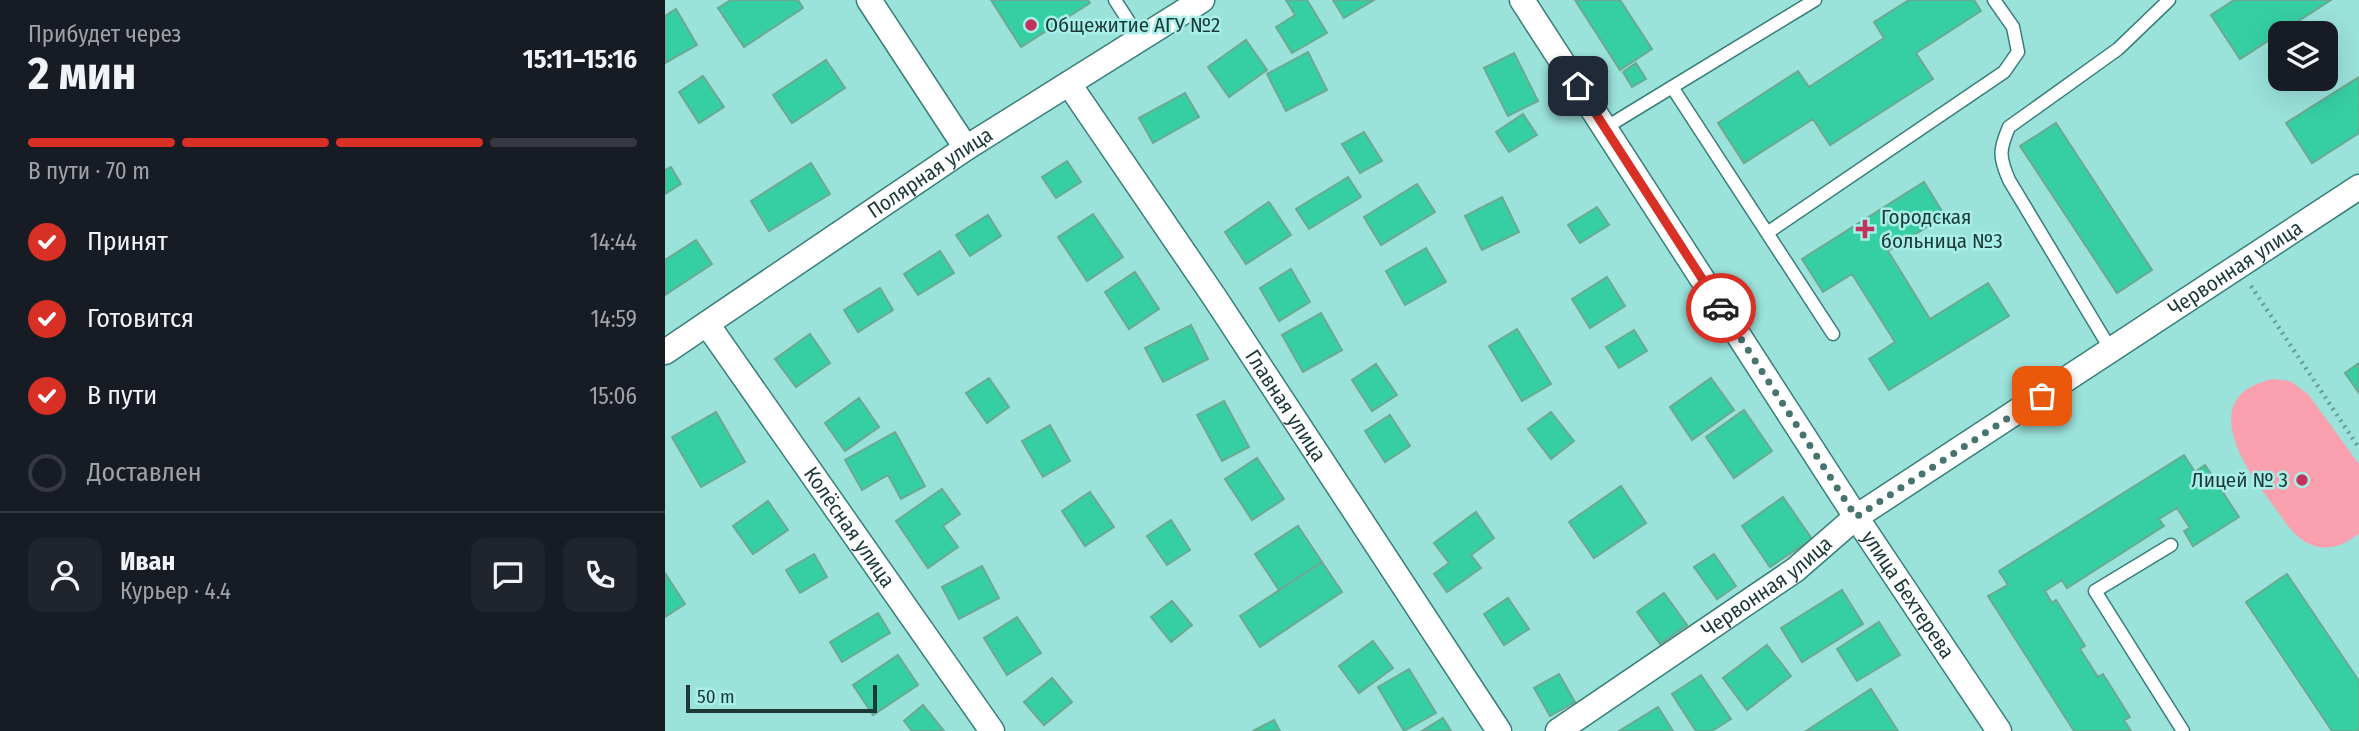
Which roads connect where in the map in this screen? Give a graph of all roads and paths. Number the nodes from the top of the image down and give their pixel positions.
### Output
1 (869, 0) edge
2 (1115, 0) edge
3 (1202, 0) edge
4 (1522, 0) edge
5 (1815, 0) edge
6 (1994, 0) edge
7 (2169, 0) edge
8 (1140, 39) junction
9 (1069, 84) junction
10 (1672, 87) junction
11 (1605, 128) junction
12 (966, 148) junction
13 (2359, 187) edge
14 (1767, 233) junction
15 (2238, 267) junction
16 (707, 324) junction
17 (1833, 334) dead end
18 (2111, 350) junction
19 (665, 352) edge
20 (2359, 449) edge
21 (1856, 517) junction
22 (2171, 545) dead end
23 (992, 731) edge
24 (1499, 731) edge
25 (1558, 731) edge
26 (1999, 731) edge
27 (2183, 731) edge

1 - 12 street
2 - 8 lane
3 - 8 street, Полярная улица
4 - 11 street, улица Бехтерева
5 - 10 lane
6 - 14 lane
7 - 18 lane
8 - 9 street, Полярная улица
9 - 12 street, Полярная улица
9 - 24 street, Главная улица
10 - 11 lane
10 - 14 lane
11 - 21 street, улица Бехтерева
12 - 16 street, Полярная улица
13 - 15 street, Червонная улица
14 - 17 lane
15 - 18 street, Червонная улица
15 - 20 path
16 - 19 street, Полярная улица
16 - 23 street, Колёсная улица
18 - 21 street, Червонная улица
21 - 25 street, Червонная улица
21 - 26 street, улица Бехтерева
22 - 27 lane

